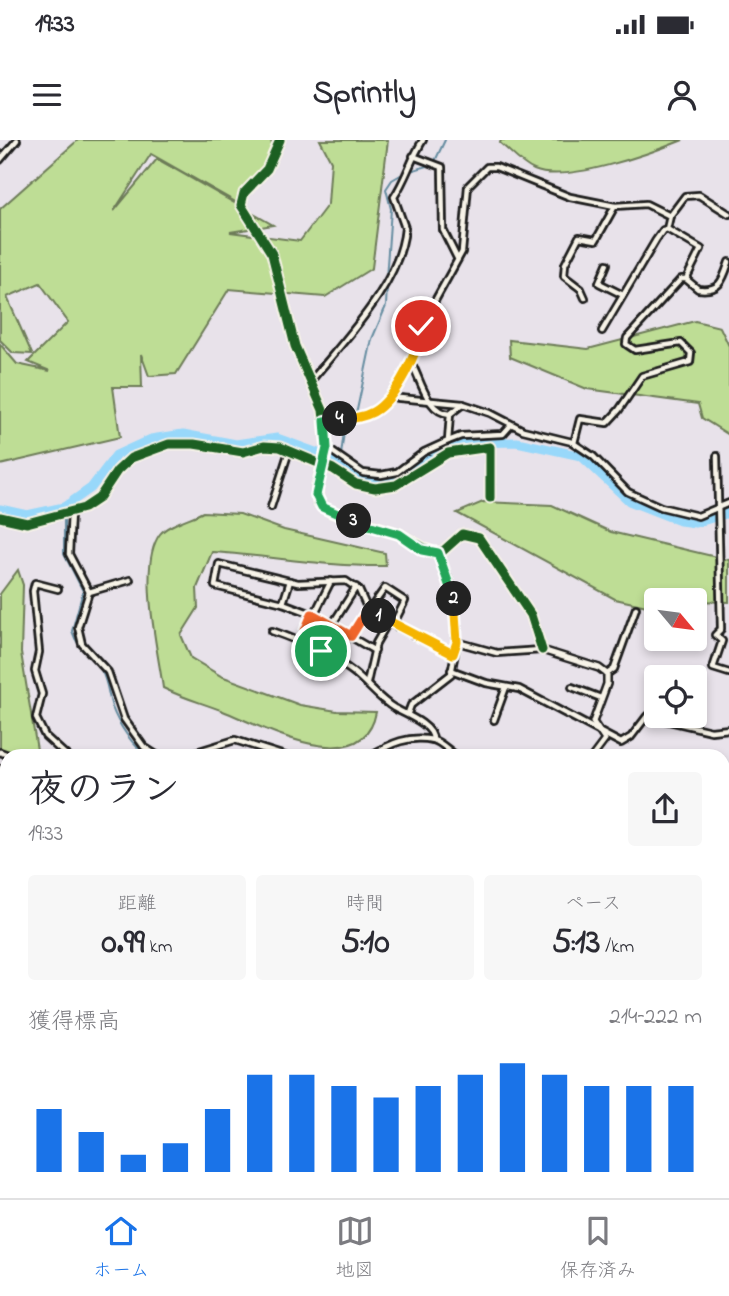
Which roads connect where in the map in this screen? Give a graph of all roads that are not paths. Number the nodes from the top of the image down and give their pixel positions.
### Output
1 (17, 140) edge
2 (281, 140) edge
3 (423, 140) edge
4 (413, 156) junction
5 (0, 160) edge
6 (615, 206) junction
7 (729, 214) edge
8 (670, 216) junction
9 (667, 229) junction
10 (458, 259) junction
11 (729, 262) edge
12 (607, 264) dead end
13 (686, 279) junction
14 (726, 283) edge
15 (621, 294) junction
16 (585, 298) dead end
17 (602, 331) dead end
18 (411, 362) junction
19 (311, 381) junction
20 (389, 397) junction
21 (428, 401) junction
22 (463, 404) junction
23 (450, 414) junction
24 (325, 421) junction
25 (511, 425) junction
26 (448, 441) junction
27 (574, 443) junction
28 (326, 450) junction
29 (289, 451) junction
30 (718, 456) dead end
31 (324, 464) junction
32 (490, 498) dead end
33 (729, 503) edge
34 (271, 506) dead end
35 (719, 510) junction
36 (70, 512) junction
37 (0, 517) edge
38 (438, 553) junction
39 (130, 580) dead end
40 (331, 580) junction
41 (290, 581) junction
42 (356, 587) junction
43 (58, 590) dead end
44 (89, 592) junction
45 (283, 603) junction
46 (636, 608) dead end
47 (368, 610) junction
48 (312, 614) junction
49 (391, 623) junction
50 (332, 625) junction
51 (272, 631) dead end
52 (351, 636) junction
53 (301, 641) junction
54 (457, 642) junction
55 (542, 650) junction
56 (375, 651) junction
57 (453, 654) junction
58 (451, 670) junction
59 (729, 673) edge
60 (607, 674) junction
61 (367, 684) junction
62 (506, 687) junction
63 (572, 687) dead end
64 (601, 698) junction
65 (408, 713) junction
66 (494, 720) dead end
67 (729, 729) edge
68 (605, 736) junction
69 (433, 740) junction
70 (59, 749) edge
71 (147, 749) edge
72 (206, 749) edge
73 (263, 749) edge
74 (383, 749) edge
75 (446, 749) edge
76 (597, 749) edge

1 - 5 street
2 - 19 street
3 - 4 street
4 - 10 street
4 - 19 street
6 - 8 street
6 - 10 street
6 - 16 street
7 - 8 street
8 - 9 street
9 - 13 street
9 - 15 street
10 - 18 street
11 - 14 street
12 - 15 street
13 - 14 street
13 - 27 street
15 - 17 street
18 - 20 street
18 - 21 street
19 - 24 street
20 - 21 street
20 - 24 street
21 - 22 street
21 - 23 street
22 - 23 street
22 - 25 street
23 - 26 street
24 - 28 street
25 - 26 street
25 - 27 street
26 - 28 street
27 - 35 street
28 - 31 street
29 - 31 street
29 - 34 street
29 - 36 street
30 - 35 street
31 - 32 street
31 - 38 street
33 - 35 street
35 - 59 street
36 - 37 street
36 - 44 street
38 - 54 street
38 - 55 street
39 - 44 street
40 - 41 street
40 - 42 street
40 - 48 street
41 - 45 street
41 - 45 street
42 - 47 street
42 - 50 street
43 - 70 street
44 - 71 street
45 - 48 street
46 - 60 street
47 - 49 street
47 - 49 street
47 - 52 street
48 - 50 street
48 - 53 street
49 - 56 street
49 - 57 street
50 - 52 street
51 - 53 street
52 - 56 street
53 - 61 street
54 - 55 street
54 - 57 street
55 - 60 street
56 - 61 street
57 - 58 street
58 - 62 street
58 - 65 street
60 - 64 street
61 - 65 street
62 - 66 street
62 - 68 street
63 - 64 street
64 - 68 street
65 - 69 street
67 - 68 street
68 - 76 street
69 - 74 street
69 - 75 street
72 - 73 street

